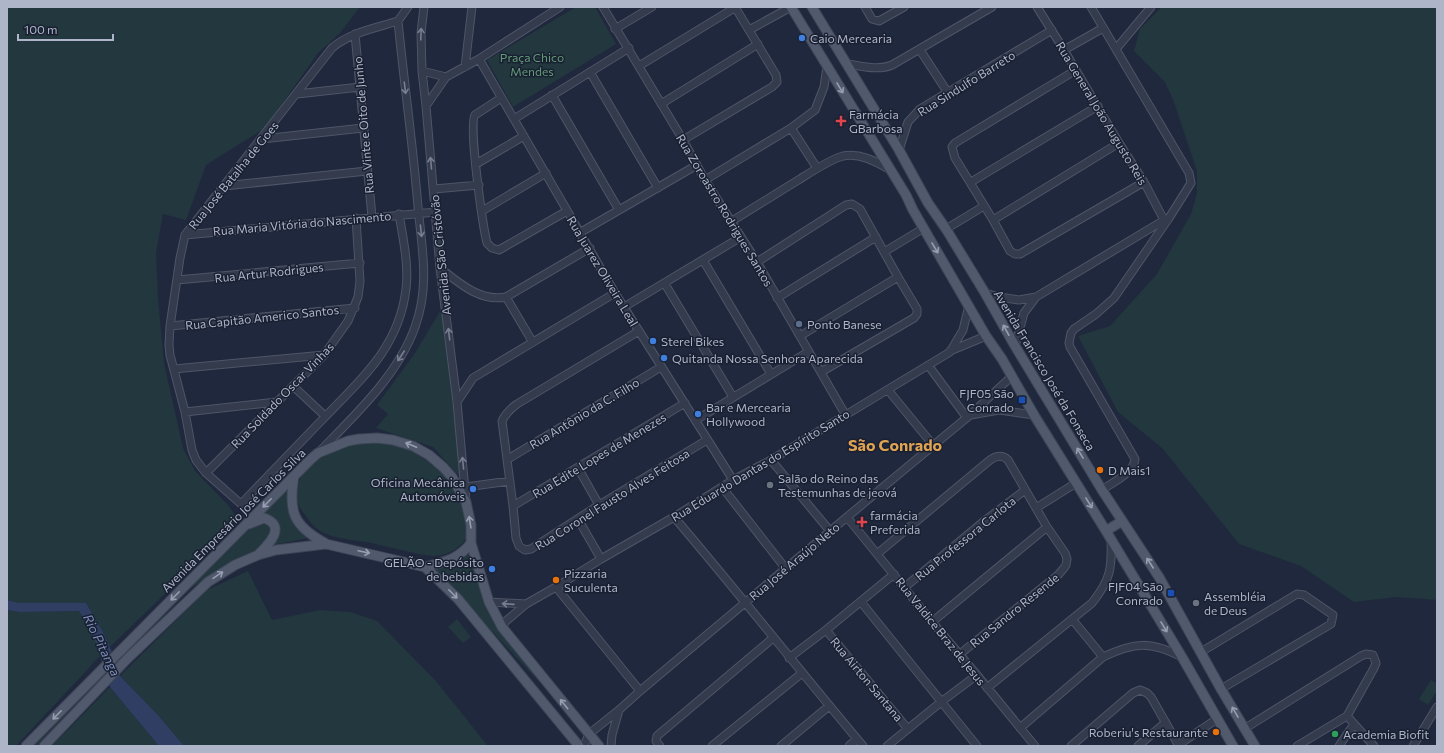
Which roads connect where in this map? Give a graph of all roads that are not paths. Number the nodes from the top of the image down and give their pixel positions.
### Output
1 (408, 7) edge
2 (424, 7) edge
3 (560, 7) edge
4 (603, 7) edge
5 (652, 7) edge
6 (736, 7) edge
7 (791, 7) edge
8 (812, 7) edge
9 (865, 7) edge
10 (904, 7) edge
11 (992, 7) edge
12 (1037, 7) edge
13 (1151, 7) edge
14 (473, 8) edge
15 (1092, 8) edge
16 (398, 21) junction
17 (1103, 28) junction
18 (616, 29) junction
19 (750, 30) junction
20 (1052, 30) junction
21 (355, 34) junction
22 (758, 44) junction
23 (629, 48) junction
24 (1116, 49) junction
25 (920, 50) junction
26 (1064, 50) junction
27 (479, 59) junction
28 (847, 64) junction
29 (639, 66) junction
30 (827, 66) junction
31 (465, 68) junction
32 (1076, 70) junction
33 (422, 71) junction
34 (590, 72) junction
35 (446, 78) junction
36 (360, 87) junction
37 (948, 93) junction
38 (297, 94) junction
39 (552, 95) junction
40 (501, 98) junction
41 (661, 104) junction
42 (426, 106) junction
43 (1098, 106) junction
44 (514, 119) junction
45 (363, 128) junction
46 (791, 128) junction
47 (524, 136) junction
48 (262, 139) junction
49 (683, 140) junction
50 (1119, 143) junction
51 (899, 150) junction
52 (476, 164) junction
53 (697, 165) junction
54 (817, 168) junction
55 (890, 169) junction
56 (367, 171) junction
57 (546, 173) junction
58 (706, 180) junction
59 (970, 182) junction
60 (1144, 182) junction
61 (479, 185) junction
62 (224, 186) junction
63 (658, 188) junction
64 (434, 189) junction
65 (922, 191) junction
66 (906, 194) junction
67 (928, 203) junction
68 (984, 206) junction
69 (567, 210) junction
70 (619, 210) junction
71 (913, 210) junction
72 (482, 211) junction
73 (436, 212) junction
74 (419, 213) junction
75 (400, 214) junction
76 (372, 216) junction
77 (356, 218) junction
78 (1167, 219) junction
79 (993, 220) junction
80 (732, 221) junction
81 (924, 228) junction
82 (946, 228) junction
83 (581, 232) junction
84 (185, 235) junction
85 (876, 237) junction
86 (741, 238) junction
87 (590, 248) junction
88 (884, 252) junction
89 (703, 260) junction
90 (757, 262) junction
91 (360, 263) junction
92 (440, 268) junction
93 (898, 277) junction
94 (177, 280) junction
95 (665, 284) junction
96 (615, 292) junction
97 (985, 293) junction
98 (506, 297) junction
99 (1036, 297) junction
100 (777, 298) junction
101 (969, 305) junction
102 (624, 307) junction
103 (355, 308) junction
104 (170, 326) junction
105 (639, 331) junction
106 (800, 336) junction
107 (986, 336) junction
108 (532, 341) junction
109 (1015, 346) junction
110 (808, 352) junction
111 (950, 352) junction
112 (324, 354) junction
113 (928, 366) junction
114 (661, 367) junction
115 (174, 369) junction
116 (821, 372) junction
117 (771, 374) junction
118 (1012, 376) junction
119 (293, 386) junction
120 (888, 390) junction
121 (733, 397) junction
122 (277, 402) junction
123 (457, 402) junction
124 (685, 403) junction
125 (185, 412) junction
126 (844, 414) junction
127 (1034, 415) junction
128 (325, 416) junction
129 (969, 417) junction
130 (696, 420) junction
131 (707, 440) junction
132 (933, 445) junction
133 (318, 453) junction
134 (508, 460) junction
135 (771, 460) junction
136 (578, 468) junction
137 (206, 473) junction
138 (294, 476) junction
139 (733, 480) junction
140 (510, 481) junction
141 (1076, 483) junction
142 (466, 487) junction
143 (722, 487) junction
144 (1025, 490) junction
145 (1102, 490) junction
146 (466, 502) junction
147 (599, 505) junction
148 (513, 506) junction
149 (1036, 508) junction
150 (847, 516) junction
151 (674, 517) junction
152 (578, 519) junction
153 (1122, 520) junction
154 (244, 526) junction
155 (1047, 527) junction
156 (830, 532) junction
157 (1108, 535) junction
158 (471, 543) junction
159 (326, 544) junction
160 (258, 554) junction
161 (877, 554) junction
162 (601, 559) junction
163 (425, 567) junction
164 (786, 569) junction
165 (894, 574) junction
166 (556, 587) junction
167 (905, 587) junction
168 (489, 602) junction
169 (746, 602) junction
170 (861, 602) junction
171 (526, 604) junction
172 (1072, 619) junction
173 (932, 622) junction
174 (502, 627) junction
175 (826, 630) junction
176 (773, 638) junction
177 (1201, 652) junction
178 (960, 654) junction
179 (1103, 657) junction
180 (1182, 657) junction
181 (789, 658) junction
182 (802, 673) junction
183 (977, 675) junction
184 (988, 688) junction
185 (1221, 689) junction
186 (640, 691) junction
187 (941, 702) junction
188 (829, 706) junction
189 (1437, 707) edge
190 (619, 710) junction
191 (1347, 716) junction
192 (1217, 719) junction
193 (1166, 723) junction
194 (1354, 724) junction
195 (1020, 728) junction
196 (908, 729) junction
197 (1244, 729) junction
198 (589, 734) junction
199 (857, 739) junction
200 (1032, 745) edge
201 (1179, 745) edge
202 (26, 746) edge
203 (44, 746) edge
204 (579, 746) edge
205 (584, 746) edge
206 (599, 746) edge
207 (611, 746) edge
208 (660, 746) edge
209 (712, 746) edge
210 (781, 746) edge
211 (849, 746) edge
212 (863, 746) edge
213 (887, 746) edge
214 (977, 746) edge
215 (1071, 746) edge
216 (1138, 746) edge
217 (1233, 746) edge
218 (1254, 746) edge
219 (1297, 746) edge
220 (1339, 746) edge
221 (1374, 746) edge
222 (1413, 746) edge

1 - 16 street
33 -> 2 street, Avenida São Cristóvão
3 - 27 street
4 - 18 street, Rua Zoroastro Rodrigues Santos
5 - 18 street
6 - 19 street
6 - 29 street
7 - 19 street
7 - 30 main road
8 - 28 main road, Avenida Francisco José da Fonseca
9 - 10 street
11 - 25 street
12 - 20 street, Rua General João Augusto Reis
13 - 24 street
14 - 31 street
15 - 17 street
16 - 21 street, Rua José Batalha de Goes
16 -> 74 street, Avenida São Cristóvão
17 - 24 street
17 - 26 street
18 - 23 street, Rua Zoroastro Rodrigues Santos
19 - 22 street
20 - 26 street, Rua General João Augusto Reis
20 - 37 street, Rua Sindulfo Barreto
21 - 36 street, Rua Vinte e Oito de Junho
21 - 38 street, Rua José Batalha de Goes
22 - 41 street
22 - 49 street
23 - 29 street, Rua Zoroastro Rodrigues Santos
23 - 34 street
24 - 78 street
25 - 28 street
25 - 37 street
26 - 32 street, Rua General João Augusto Reis
27 - 31 street
27 - 40 street, Rua Juarez Oliveira Leal
28 - 51 main road, Avenida Francisco José da Fonseca
29 - 41 street, Rua Zoroastro Rodrigues Santos
30 - 46 street
30 -> 55 main road
31 - 35 street
32 - 43 street, Rua General João Augusto Reis
32 - 59 street
33 - 35 street
33 - 42 street, Avenida São Cristóvão
34 - 39 street
34 - 63 street
35 - 42 street
36 - 38 street
36 - 45 street, Rua Vinte e Oito de Junho
37 - 51 street, Rua Sindulfo Barreto
38 - 48 street, Rua José Batalha de Goes
39 - 44 street
39 - 70 street
40 - 44 street, Rua Juarez Oliveira Leal
40 - 52 street
41 - 49 street, Rua Zoroastro Rodrigues Santos
64 -> 42 street, Avenida São Cristóvão
43 - 50 street, Rua General João Augusto Reis
43 - 59 street
44 - 47 street, Rua Juarez Oliveira Leal
45 - 48 street
45 - 56 street, Rua Vinte e Oito de Junho
46 - 54 street
46 - 58 street
47 - 52 street
47 - 57 street, Rua Juarez Oliveira Leal
48 - 62 street, Rua José Batalha de Goes
49 - 53 street, Rua Zoroastro Rodrigues Santos
50 - 60 street, Rua General João Augusto Reis
50 - 79 street
51 - 65 main road, Avenida Francisco José da Fonseca
52 - 61 street
53 - 58 street, Rua Zoroastro Rodrigues Santos
53 - 63 street
54 - 55 street
54 - 80 street
55 - 66 main road
56 - 62 street
56 - 76 street, Rua Vinte e Oito de Junho
57 - 69 street, Rua Juarez Oliveira Leal
57 - 72 street
58 - 80 street, Rua Zoroastro Rodrigues Santos
59 - 68 street
60 - 78 street, Rua General João Augusto Reis
60 - 79 street
61 - 64 street
61 - 72 street
62 - 84 street, Rua José Batalha de Goes
63 - 70 street
64 - 73 street, Avenida São Cristóvão
65 - 66 main road
65 - 67 main road, Avenida Francisco José da Fonseca
66 - 71 main road
67 - 71 main road
67 - 82 main road, Avenida Francisco José da Fonseca
68 - 79 street
68 - 82 street
69 - 72 street
69 - 83 street, Rua Juarez Oliveira Leal
70 - 83 street
71 - 81 main road
73 - 74 street, Rua Maria Vitória do Nascimento
73 - 92 street, Avenida São Cristóvão
74 - 75 street, Rua Maria Vitória do Nascimento
74 -> 133 street, Avenida São Cristóvão
75 - 76 street, Rua Maria Vitória do Nascimento
75 - 128 street
76 - 77 street, Rua Maria Vitória do Nascimento
77 - 84 street, Rua Maria Vitória do Nascimento
77 - 91 street, Rua Soldado Oscar Vinhas
78 - 99 street
78 - 145 street
80 - 86 street, Rua Zoroastro Rodrigues Santos
81 - 88 street
81 -> 101 main road
82 - 97 main road, Avenida Francisco José da Fonseca
83 - 87 street, Rua Juarez Oliveira Leal
84 - 94 street, Rua José Batalha de Goes
85 - 88 street
85 - 90 street
85 - 100 street
86 - 89 street
86 - 90 street, Rua Zoroastro Rodrigues Santos
87 - 96 street, Rua Juarez Oliveira Leal
87 - 98 street
88 - 93 street
89 - 95 street
89 - 117 street
90 - 100 street, Rua Zoroastro Rodrigues Santos
91 - 94 street, Rua Artur Rodrigues
91 - 103 street, Rua Soldado Oscar Vinhas
92 - 98 street
123 -> 92 street, Avenida São Cristóvão
93 - 106 street
93 - 116 street
94 - 104 street, Rua José Batalha de Goes
95 - 102 street
95 - 121 street
96 - 102 street, Rua Juarez Oliveira Leal
96 - 108 street
97 - 99 street
109 -> 97 main road, Avenida Francisco José da Fonseca
98 - 108 street
99 - 109 street
100 - 106 street, Rua Zoroastro Rodrigues Santos
101 - 107 main road
101 - 111 street, Rua Eduardo Dantas do Espírito Santo
102 - 105 street, Rua Juarez Oliveira Leal
103 - 104 street, Rua Capitão Americo Santos
103 - 112 street, Rua Soldado Oscar Vinhas
104 - 115 street, Rua José Batalha de Goes
105 - 114 street, Rua Juarez Oliveira Leal
105 - 134 street, Rua Coronel Fausto Alves Feitosa
106 - 110 street, Rua Zoroastro Rodrigues Santos
107 - 111 street
107 - 118 main road
108 - 123 street
145 -> 109 main road, Avenida Francisco José da Fonseca
110 - 116 street, Rua Zoroastro Rodrigues Santos
110 - 117 street
111 - 113 street, Rua Eduardo Dantas do Espírito Santo
112 - 115 street
112 - 119 street, Rua Soldado Oscar Vinhas
113 - 120 street, Rua Eduardo Dantas do Espírito Santo
113 - 129 street
114 - 124 street, Rua Juarez Oliveira Leal
114 - 134 street, Rua Antônio da C. Filho
115 - 125 street, Rua José Batalha de Goes
116 - 126 street, Rua Zoroastro Rodrigues Santos
117 - 121 street
118 - 127 main road
118 - 129 street, Rua José Araújo Neto
119 - 122 street, Rua Soldado Oscar Vinhas
119 - 128 street
120 - 126 street, Rua Eduardo Dantas do Espírito Santo
120 - 132 street
121 - 130 street
122 - 125 street
122 - 137 street, Rua Soldado Oscar Vinhas
142 -> 123 street, Avenida São Cristóvão
124 - 130 street, Rua Juarez Oliveira Leal
124 - 136 street, Rua Edite Lopes de Menezes
125 - 137 street, Rua José Batalha de Goes
126 - 135 street, Rua Eduardo Dantas do Espírito Santo
127 - 129 street
127 - 141 main road
128 - 137 street, Rua José Batalha de Goes
129 - 132 street, Rua José Araújo Neto
130 - 131 street, Rua Juarez Oliveira Leal
131 - 139 street, Rua Juarez Oliveira Leal
131 - 147 street, Rua Coronel Fausto Alves Feitosa
132 - 150 street, Rua José Araújo Neto
133 - 138 main road, Avenida Empresário José Carlos Silva
146 -> 133 main road, Avenida Empresário José Carlos Silva
134 - 140 street, Rua Coronel Fausto Alves Feitosa
135 - 139 street, Rua Eduardo Dantas do Espírito Santo
135 - 156 street
136 - 147 street
136 - 148 street, Rua Edite Lopes de Menezes
138 -> 154 main road, Avenida Empresário José Carlos Silva
138 - 159 main road
139 - 143 street, Rua Eduardo Dantas do Espírito Santo
140 - 142 street
140 - 148 street, Rua Coronel Fausto Alves Feitosa
141 - 149 street
141 -> 157 main road
142 - 146 street, Avenida São Cristóvão
143 - 151 street, Rua Eduardo Dantas do Espírito Santo
143 - 164 street
144 - 149 street, Rua Sandro Resende
144 - 161 street, Rua Sandro Resende
144 - 167 street, Rua Professora Carlota
145 - 153 main road, Avenida Francisco José da Fonseca
158 -> 146 main road, Avenida Empresário José Carlos Silva
147 - 152 street, Rua Coronel Fausto Alves Feitosa
148 - 152 street, Rua Coronel Fausto Alves Feitosa
149 - 155 street, Rua Sandro Resende
150 - 156 street, Rua José Araújo Neto
150 - 161 street, Rua Valdice Braz de Jesus
151 - 162 street, Rua Eduardo Dantas do Espírito Santo
151 - 169 street
152 - 162 street
153 - 157 main road
177 -> 153 main road, Avenida Francisco José da Fonseca
154 - 160 main road
154 -> 202 main road, Avenida Empresário José Carlos Silva
155 - 173 street
155 - 178 street, Rua Sandro Resende
156 - 164 street, Rua José Araújo Neto
157 - 172 street
157 -> 180 main road
158 - 163 main road
158 - 168 main road, Avenida Empresário José Carlos Silva
159 - 160 main road, Avenida Empresário José Carlos Silva
159 -> 163 main road, Avenida Empresário José Carlos Silva
203 -> 160 main road, Avenida Empresário José Carlos Silva
161 - 165 street, Rua Valdice Braz de Jesus
162 - 166 street, Rua Eduardo Dantas do Espírito Santo
163 -> 204 main road
164 - 169 street, Rua José Araújo Neto
165 - 167 street, Rua Valdice Braz de Jesus
165 - 170 street
166 - 171 street, Rua Eduardo Dantas do Espírito Santo
166 - 186 street
167 - 173 street, Rua Valdice Braz de Jesus
171 -> 168 street
168 - 174 main road, Avenida Empresário José Carlos Silva
169 - 176 street
169 - 186 street, Rua José Araújo Neto
170 - 175 street
170 - 187 street
171 - 174 street, Rua Eduardo Dantas do Espírito Santo
172 - 179 street
172 - 184 street
173 - 178 street, Rua Valdice Braz de Jesus
198 -> 174 main road, Avenida Empresário José Carlos Silva
175 - 181 street
175 - 196 street, Rua Airton Santana
176 - 181 street
176 - 208 street
177 - 185 main road, Avenida Francisco José da Fonseca
177 - 185 street
178 - 183 street, Rua Valdice Braz de Jesus
179 - 180 street
179 - 195 street
180 - 192 main road
181 - 182 street
182 - 188 street
182 - 209 street
183 - 184 street, Rua Valdice Braz de Jesus
183 - 187 street
184 - 195 street, Rua Valdice Braz de Jesus
197 -> 185 main road, Avenida Francisco José da Fonseca
186 - 190 street, Rua José Araújo Neto
187 - 196 street
187 - 214 street
188 - 199 street
188 - 210 street
189 - 222 street
190 - 198 street, Rua José Araújo Neto
190 - 207 street
191 - 194 street
191 - 197 street
191 - 219 street
192 - 201 street
192 - 217 main road
193 - 201 street
193 - 215 street
193 - 216 street
194 - 220 street
194 - 221 street
195 - 200 street, Rua Valdice Braz de Jesus
196 - 213 street
197 - 218 main road, Avenida Francisco José da Fonseca
198 - 205 street
198 - 206 main road, Avenida Empresário José Carlos Silva
199 - 211 street
199 - 212 street

